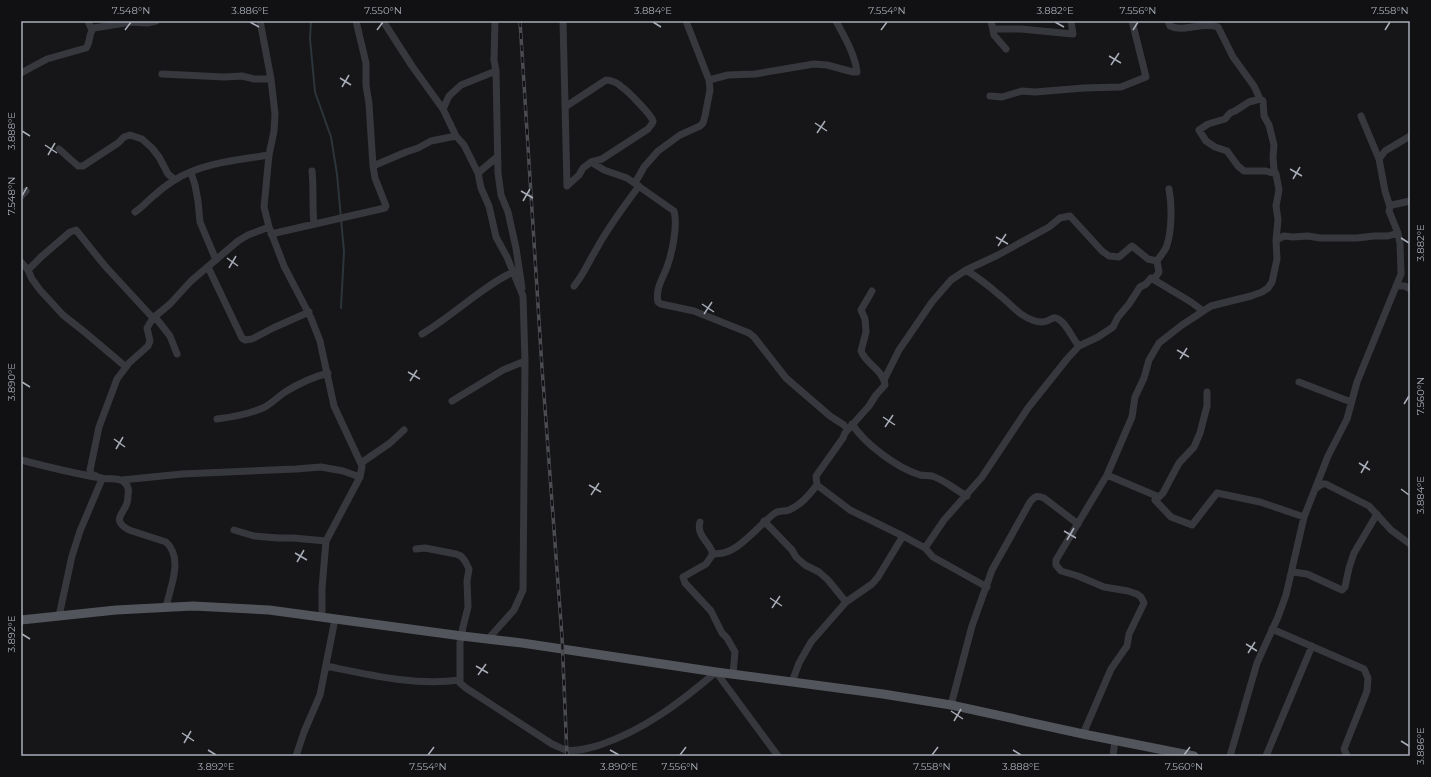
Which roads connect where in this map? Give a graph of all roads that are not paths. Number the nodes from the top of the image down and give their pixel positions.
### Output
1 (88, 21) edge
2 (156, 21) edge
3 (260, 21) edge
4 (356, 21) edge
5 (383, 21) edge
6 (495, 21) edge
7 (563, 21) edge
8 (686, 21) edge
9 (836, 21) edge
10 (1071, 21) edge
11 (1132, 21) edge
12 (1168, 21) edge
13 (1217, 24) edge
14 (992, 25) edge
15 (92, 30) junction
16 (1006, 49) dead end
17 (496, 71) junction
18 (21, 73) edge
19 (162, 74) dead end
20 (271, 79) junction
21 (708, 80) junction
22 (990, 96) dead end
23 (1260, 99) junction
24 (564, 107) junction
25 (443, 109) junction
26 (1361, 116) dead end
27 (456, 136) junction
28 (1410, 136) edge
29 (59, 149) dead end
30 (269, 155) junction
31 (497, 157) junction
32 (1380, 159) junction
33 (590, 162) junction
34 (373, 166) junction
35 (312, 171) dead end
36 (191, 172) junction
37 (478, 173) junction
38 (1276, 174) junction
39 (174, 180) junction
40 (637, 184) junction
41 (1169, 189) dead end
42 (1410, 200) edge
43 (1390, 207) junction
44 (135, 212) dead end
45 (314, 224) junction
46 (270, 230) junction
47 (1398, 233) junction
48 (1276, 240) junction
49 (216, 260) junction
50 (1157, 261) junction
51 (21, 262) edge
52 (208, 267) junction
53 (28, 270) junction
54 (966, 270) junction
55 (513, 272) junction
56 (1151, 278) junction
57 (574, 286) dead end
58 (1396, 286) junction
59 (1410, 289) edge
60 (872, 291) dead end
61 (522, 296) junction
62 (1203, 311) junction
63 (309, 312) junction
64 (154, 317) junction
65 (422, 334) dead end
66 (1078, 346) junction
67 (177, 354) dead end
68 (525, 361) junction
69 (126, 367) junction
70 (328, 373) junction
71 (884, 380) junction
72 (1299, 382) dead end
73 (1207, 392) dead end
74 (452, 401) dead end
75 (1351, 402) junction
76 (216, 419) dead end
77 (850, 426) junction
78 (404, 430) dead end
79 (21, 460) edge
80 (361, 463) junction
81 (1107, 475) junction
82 (360, 476) junction
83 (102, 479) junction
84 (122, 480) junction
85 (817, 485) junction
86 (1314, 490) junction
87 (967, 496) junction
88 (1155, 500) dead end
89 (1377, 514) junction
90 (1304, 517) junction
91 (764, 521) junction
92 (700, 522) dead end
93 (1078, 524) junction
94 (234, 530) dead end
95 (902, 536) junction
96 (326, 541) junction
97 (1410, 544) edge
98 (925, 548) junction
99 (416, 549) dead end
100 (712, 553) junction
101 (1293, 572) junction
102 (987, 588) junction
103 (846, 602) junction
104 (166, 607) junction
105 (59, 616) junction
106 (322, 617) junction
107 (335, 619) junction
108 (21, 620) edge
109 (1272, 629) junction
110 (462, 636) junction
111 (488, 639) junction
112 (1312, 646) junction
113 (326, 666) junction
114 (716, 672) junction
115 (733, 674) junction
116 (460, 680) junction
117 (792, 682) junction
118 (951, 705) junction
119 (1084, 734) junction
120 (1115, 740) junction
121 (296, 756) edge
122 (778, 756) edge
123 (1113, 756) edge
124 (1194, 756) edge
125 (1230, 756) edge
126 (1266, 756) edge
127 (1347, 756) edge

1 - 15 street
2 - 15 street
3 - 20 street
4 - 34 street
5 - 25 street
6 - 17 street
7 - 24 street
8 - 21 street
9 - 21 street
10 - 14 street
11 - 22 street
12 - 13 street
13 - 23 street
14 - 16 street
15 - 18 street
17 - 25 street
17 - 31 street
19 - 20 street
20 - 30 street
21 - 40 street
23 - 38 street
23 - 38 street
24 - 33 street
24 - 33 street
25 - 27 street
26 - 32 street
27 - 34 street
27 - 37 street
28 - 32 street
29 - 39 street
30 - 36 street
30 - 46 street
31 - 37 street
31 - 61 street
32 - 43 street
33 - 40 street
34 - 45 street
35 - 45 street
36 - 39 street
36 - 49 street
37 - 55 street
38 - 48 street
39 - 44 street
40 - 57 street
40 - 77 street
41 - 50 street
42 - 43 street
43 - 47 street
45 - 46 street
46 - 49 street
46 - 63 street
47 - 48 street
47 - 58 street
48 - 62 street
49 - 52 street
50 - 54 street
50 - 56 street
51 - 53 street
52 - 63 street
52 - 64 street
53 - 64 street
53 - 69 street
54 - 66 street
54 - 71 street
55 - 61 street
55 - 65 street
56 - 62 street
56 - 66 street
58 - 59 street
58 - 75 street
60 - 71 street
61 - 68 street
62 - 81 street
63 - 70 street
64 - 67 street
64 - 69 street
66 - 87 street
68 - 74 street
68 - 111 street
69 - 83 street
70 - 76 street
70 - 80 street
71 - 77 street
72 - 75 street
73 - 81 street
75 - 86 street
77 - 85 street
77 - 87 street
78 - 80 street
79 - 83 street
80 - 82 street
81 - 93 street
82 - 84 street
82 - 96 street
83 - 84 street
83 - 105 street
84 - 104 street
85 - 91 street
85 - 95 street
86 - 89 street
86 - 90 street
87 - 98 street
88 - 90 street
89 - 97 street
89 - 101 street
90 - 101 street
91 - 100 street
91 - 103 street
92 - 100 street
93 - 102 street
93 - 119 street
94 - 96 street
95 - 98 street
95 - 103 street
96 - 106 street
98 - 102 street
99 - 110 street
100 - 115 street
101 - 109 street
102 - 118 street
103 - 117 street
104 - 105 main road
104 - 106 main road
105 - 108 main road
106 - 107 main road
107 - 110 main road
107 - 113 street
109 - 112 street
109 - 125 street
110 - 111 main road
110 - 116 street
111 - 114 main road
112 - 126 street
112 - 127 street
113 - 116 street
113 - 121 street
114 - 115 main road
114 - 116 street
114 - 122 street
115 - 117 main road
117 - 118 main road
118 - 119 main road
119 - 120 main road
120 - 123 street
120 - 124 main road

